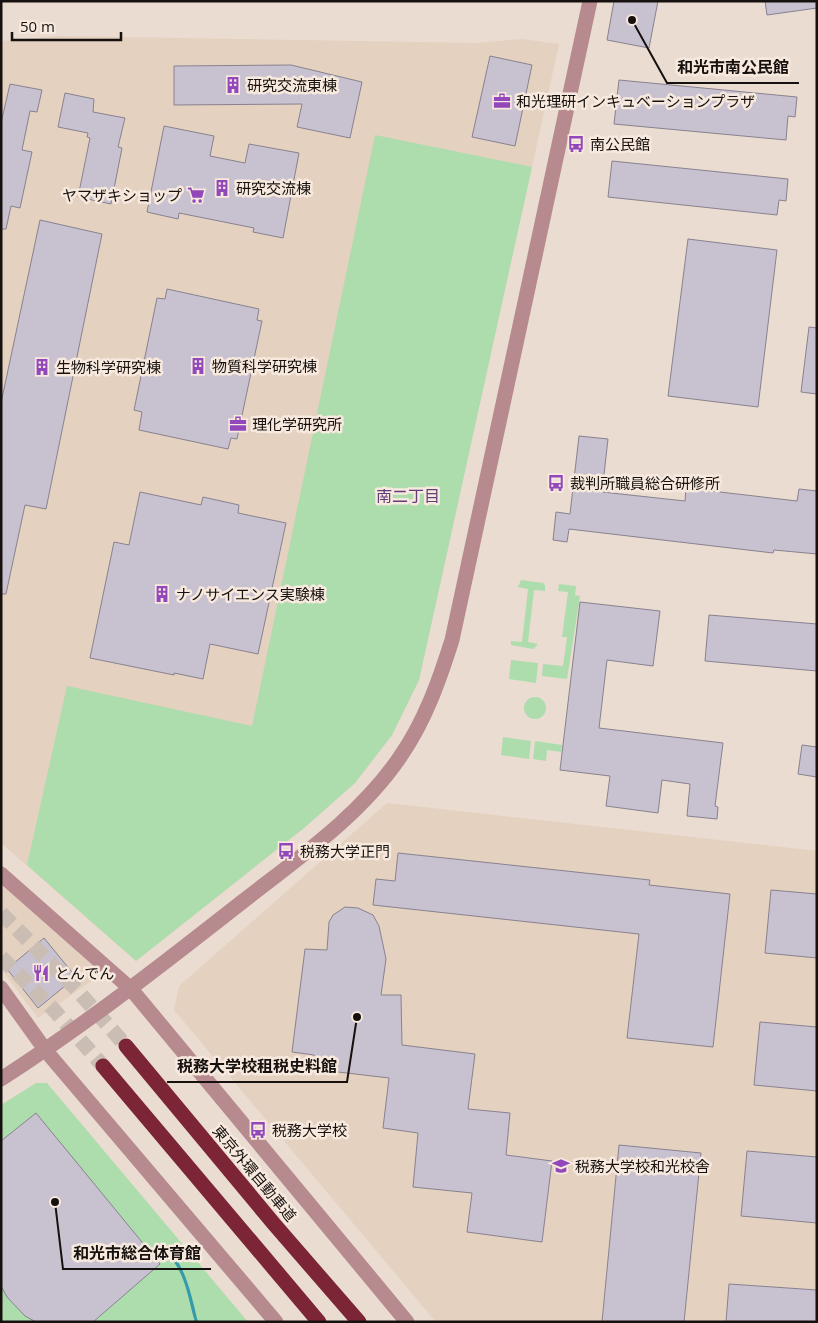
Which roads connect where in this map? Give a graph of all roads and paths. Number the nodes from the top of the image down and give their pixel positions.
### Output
1 (590, 1) edge
2 (1, 874) edge
3 (1, 988) edge
4 (131, 989) junction
5 (126, 1046) tunnel mouth
6 (46, 1050) junction
7 (103, 1066) tunnel mouth
8 (1, 1079) edge
9 (276, 1322) edge
10 (319, 1322) edge
11 (359, 1322) edge
12 (407, 1322) edge

1 - 4 street
2 - 4 street
3 - 6 street
4 - 6 street
4 - 12 street
5 - 11 highway, 東京外環自動車道
6 - 8 street
6 - 9 street
7 - 10 highway

